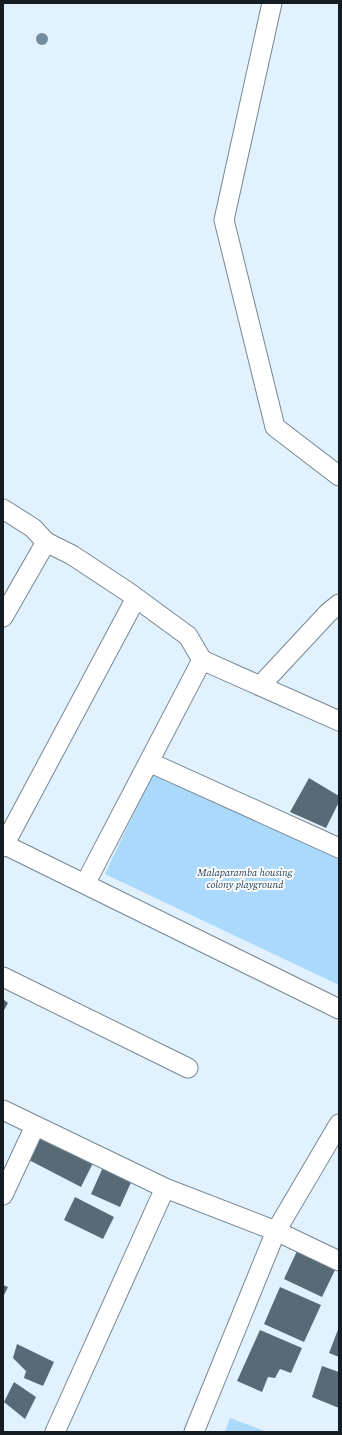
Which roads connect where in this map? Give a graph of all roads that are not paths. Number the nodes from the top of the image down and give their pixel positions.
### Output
1 (272, 3) edge
2 (339, 476) edge
3 (3, 509) edge
4 (46, 542) junction
5 (136, 598) junction
6 (335, 612) edge
7 (3, 617) edge
8 (202, 660) junction
9 (260, 686) junction
10 (339, 720) edge
11 (149, 762) junction
12 (3, 845) edge
13 (339, 848) edge
14 (85, 884) junction
15 (3, 977) edge
16 (339, 1009) edge
17 (188, 1068) dead end
18 (3, 1110) edge
19 (339, 1124) edge
20 (35, 1126) junction
21 (165, 1188) junction
22 (3, 1195) edge
23 (276, 1231) junction
24 (339, 1261) edge
25 (55, 1432) edge
26 (194, 1432) edge

1 - 2 street
3 - 4 street
4 - 5 street
4 - 7 street
5 - 8 street
5 - 12 street
6 - 9 street
8 - 9 street
8 - 11 street
9 - 10 street
11 - 13 street
11 - 14 street
12 - 14 street
14 - 16 street
15 - 17 street
18 - 20 street
19 - 23 street
20 - 21 street
20 - 22 street
21 - 23 street
21 - 25 street
23 - 24 street
23 - 26 street

